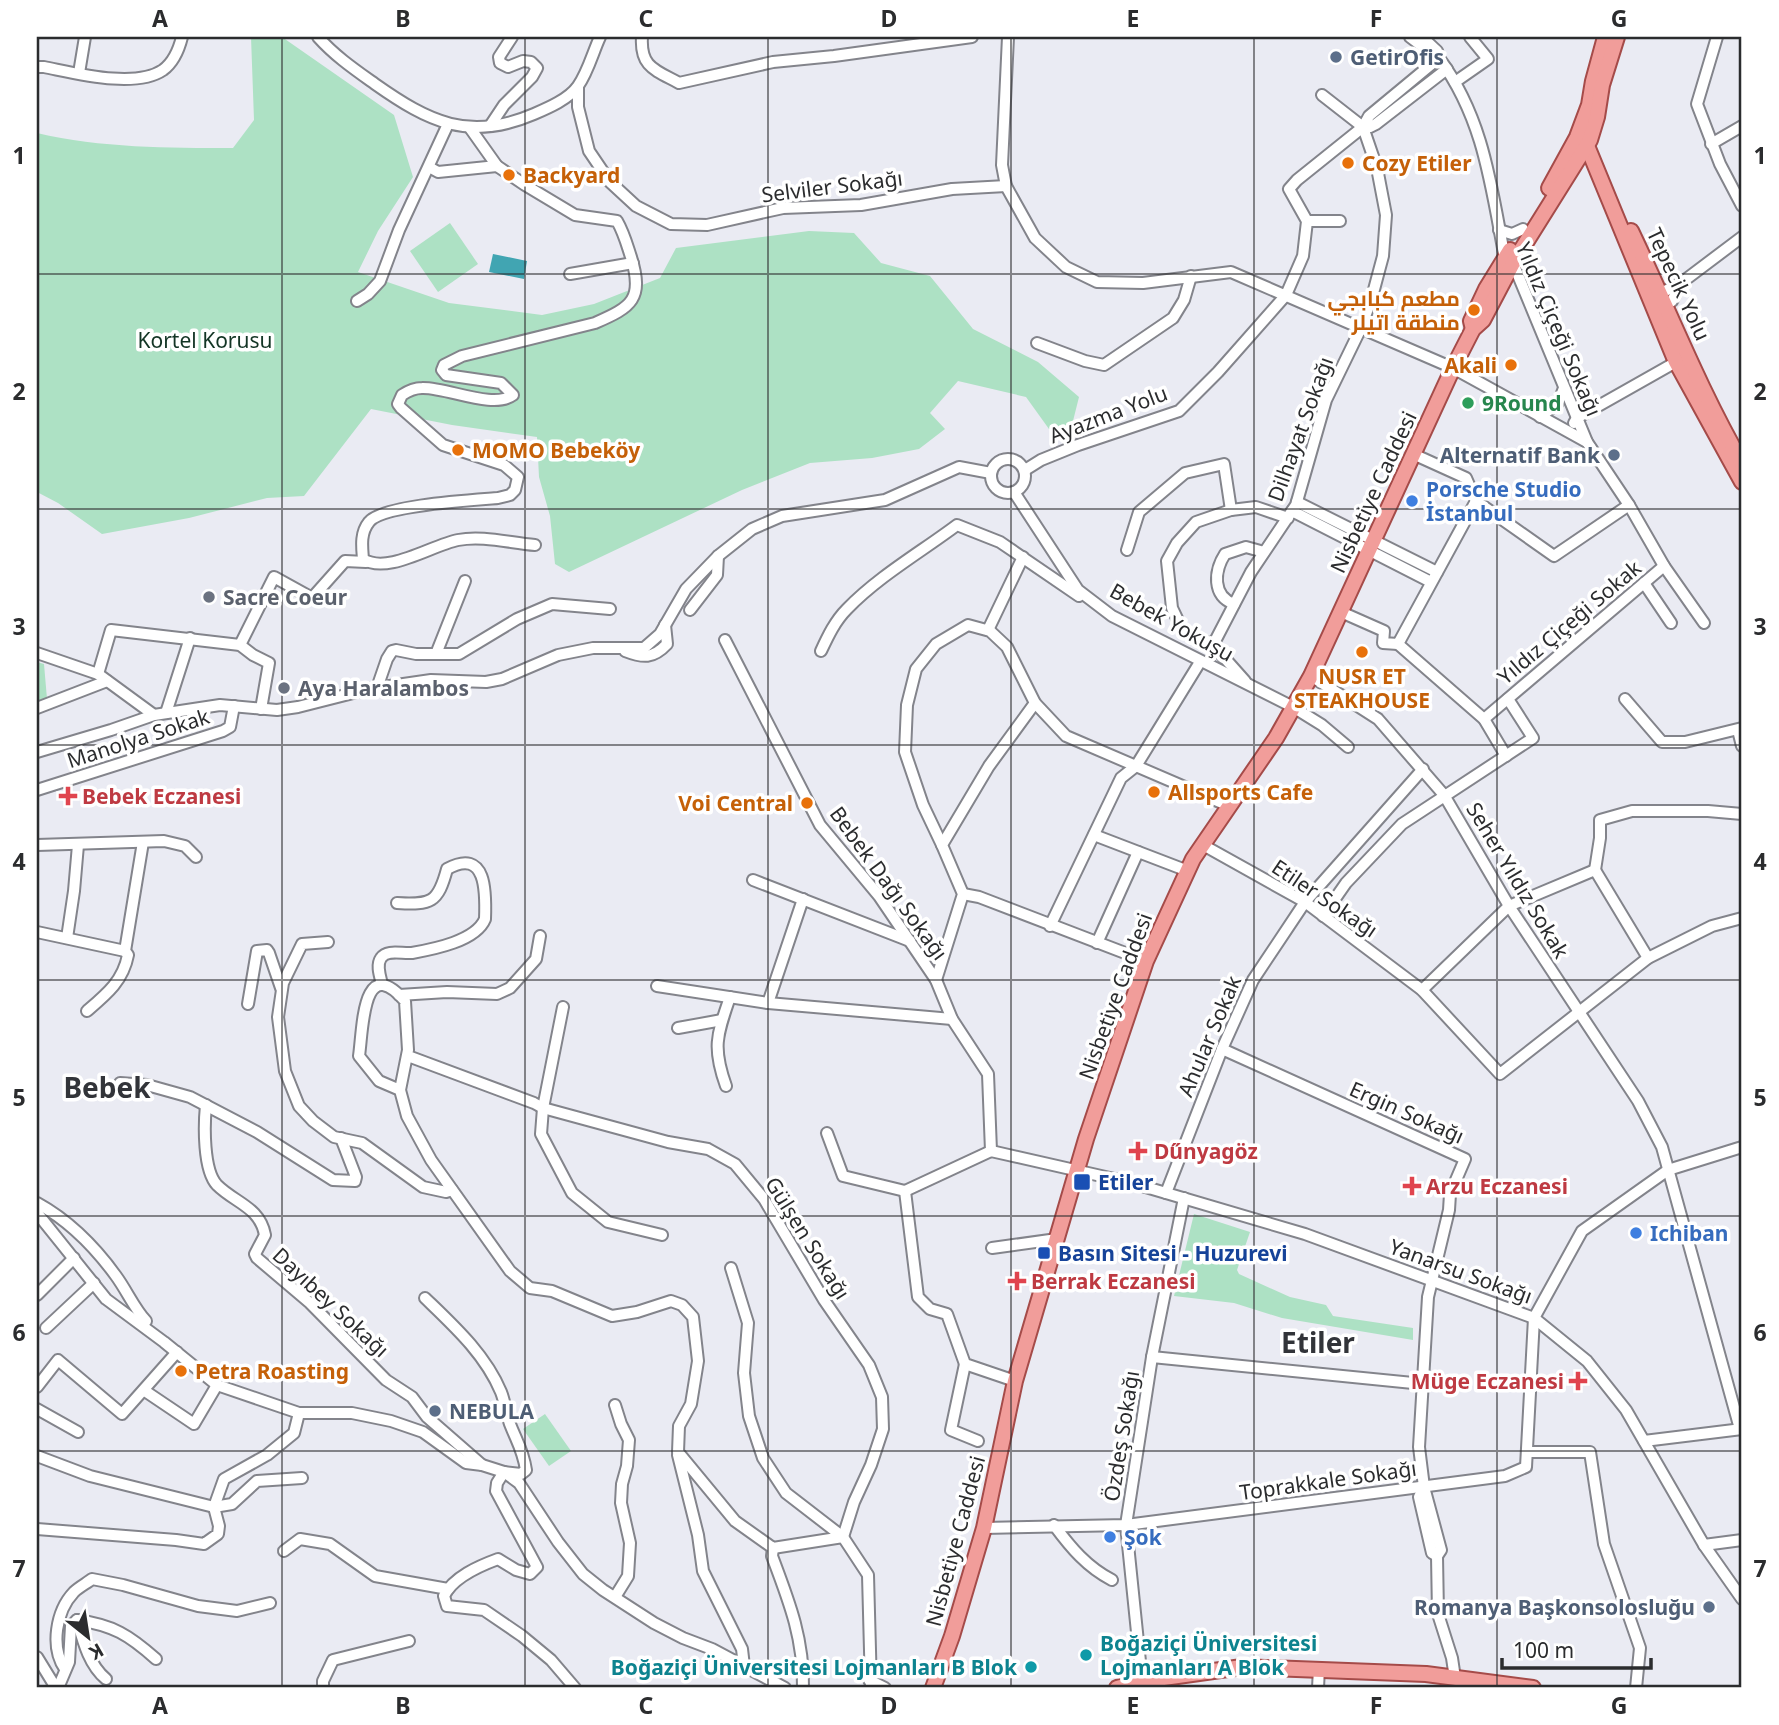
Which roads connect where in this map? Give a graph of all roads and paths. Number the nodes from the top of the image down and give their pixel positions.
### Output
1 (85, 37) edge
2 (182, 37) edge
3 (318, 37) edge
4 (512, 37) edge
5 (600, 37) edge
6 (642, 37) edge
7 (972, 37) edge
8 (1008, 37) edge
9 (1410, 37) edge
10 (1422, 37) edge
11 (1470, 37) edge
12 (1605, 37) edge
13 (1617, 37) edge
14 (1717, 37) edge
15 (1439, 58) junction
16 (37, 68) edge
17 (1447, 69) junction
18 (79, 73) junction
19 (1455, 82) junction
20 (578, 87) junction
21 (1322, 95) dead end
22 (1593, 111) junction
23 (449, 124) junction
24 (490, 126) junction
25 (1742, 126) edge
26 (1363, 127) junction
27 (470, 128) junction
28 (1711, 144) junction
29 (1586, 146) junction
30 (1577, 160) junction
31 (1594, 163) junction
32 (497, 166) junction
33 (429, 167) junction
34 (1006, 186) junction
35 (1742, 206) edge
36 (1307, 221) junction
37 (1340, 221) dead end
38 (1523, 229) junction
39 (1499, 230) junction
40 (1742, 238) edge
41 (1509, 261) junction
42 (633, 263) junction
43 (570, 274) dead end
44 (1191, 276) junction
45 (1286, 295) junction
46 (357, 301) dead end
47 (1658, 301) junction
48 (1361, 328) junction
49 (1037, 343) dead end
50 (1682, 359) junction
51 (1453, 368) junction
52 (1564, 388) junction
53 (1540, 416) junction
54 (1577, 418) junction
55 (1565, 430) junction
56 (1587, 442) junction
57 (1413, 454) junction
58 (1742, 463) edge
59 (1025, 470) junction
60 (991, 473) junction
61 (1742, 482) edge
62 (1014, 492) junction
63 (1476, 501) junction
64 (1629, 505) junction
65 (1293, 509) junction
66 (1231, 510) junction
67 (535, 545) dead end
68 (1372, 545) junction
69 (1127, 550) dead end
70 (1265, 552) junction
71 (718, 556) junction
72 (1023, 558) junction
73 (366, 562) junction
74 (1664, 566) junction
75 (1434, 577) junction
76 (465, 581) dead end
77 (1644, 583) junction
78 (1234, 604) junction
79 (610, 609) dead end
80 (691, 610) dead end
81 (1340, 612) junction
82 (1112, 617) junction
83 (1671, 623) dead end
84 (1704, 623) dead end
85 (988, 631) junction
86 (190, 638) junction
87 (725, 640) dead end
88 (1398, 644) junction
89 (240, 645) junction
90 (1213, 645) junction
91 (821, 651) dead end
92 (37, 653) edge
93 (436, 654) junction
94 (1200, 662) junction
95 (1311, 676) junction
96 (102, 677) junction
97 (1251, 687) junction
98 (377, 688) junction
99 (1508, 699) junction
100 (1625, 699) dead end
101 (1035, 703) junction
102 (234, 706) junction
103 (1293, 707) junction
104 (37, 708) edge
105 (261, 709) junction
106 (166, 713) junction
107 (154, 715) junction
108 (1484, 719) junction
109 (1740, 729) edge
110 (1742, 746) edge
111 (1348, 747) dead end
112 (37, 752) edge
113 (1506, 756) junction
114 (1136, 766) junction
115 (1423, 769) junction
116 (37, 790) edge
117 (1444, 795) junction
118 (1229, 806) junction
119 (1742, 814) edge
120 (1094, 835) junction
121 (143, 842) junction
122 (37, 845) edge
123 (78, 845) junction
124 (942, 845) junction
125 (1203, 845) junction
126 (1138, 852) junction
127 (196, 857) dead end
128 (1595, 870) junction
129 (1188, 871) junction
130 (753, 880) dead end
131 (963, 894) junction
132 (803, 899) junction
133 (1305, 902) junction
134 (397, 903) dead end
135 (1509, 906) junction
136 (1323, 916) junction
137 (1742, 918) edge
138 (1050, 926) junction
139 (37, 932) edge
140 (540, 936) dead end
141 (67, 938) junction
142 (910, 941) junction
143 (328, 942) dead end
144 (1097, 943) junction
145 (125, 951) junction
146 (1648, 958) junction
147 (1146, 961) junction
148 (936, 981) junction
149 (382, 984) junction
150 (657, 986) dead end
151 (1422, 990) junction
152 (282, 991) junction
153 (399, 995) junction
154 (730, 997) junction
155 (768, 1003) junction
156 (248, 1004) dead end
157 (563, 1007) dead end
158 (87, 1011) dead end
159 (1580, 1011) junction
160 (952, 1019) junction
161 (722, 1020) junction
162 (678, 1028) dead end
163 (1222, 1049) junction
164 (408, 1056) junction
165 (120, 1083) dead end
166 (726, 1086) dead end
167 (400, 1090) junction
168 (206, 1105) junction
169 (543, 1108) junction
170 (827, 1133) dead end
171 (341, 1138) junction
172 (1742, 1147) edge
173 (991, 1151) junction
174 (1077, 1170) junction
175 (1668, 1170) junction
176 (452, 1190) junction
177 (905, 1192) junction
178 (1166, 1193) junction
179 (1184, 1198) junction
180 (37, 1203) edge
181 (37, 1213) edge
182 (662, 1235) dead end
183 (1057, 1240) junction
184 (992, 1248) dead end
185 (74, 1258) junction
186 (731, 1268) dead end
187 (1431, 1280) junction
188 (94, 1283) junction
189 (37, 1296) edge
190 (425, 1298) dead end
191 (1534, 1318) junction
192 (46, 1328) dead end
193 (164, 1342) junction
194 (177, 1352) junction
195 (1152, 1357) junction
196 (965, 1364) junction
197 (1015, 1381) junction
198 (1423, 1384) junction
199 (217, 1385) junction
200 (37, 1387) edge
201 (145, 1391) junction
202 (615, 1405) dead end
203 (37, 1409) edge
204 (299, 1413) junction
205 (1741, 1429) edge
206 (78, 1432) dead end
207 (978, 1441) dead end
208 (1644, 1441) junction
209 (678, 1452) junction
210 (1527, 1452) junction
211 (37, 1457) edge
212 (482, 1465) junction
213 (504, 1472) junction
214 (302, 1478) dead end
215 (1424, 1487) junction
216 (214, 1507) junction
217 (1054, 1525) junction
218 (1126, 1525) junction
219 (984, 1528) junction
220 (37, 1529) edge
221 (843, 1537) junction
222 (1742, 1540) edge
223 (1704, 1545) junction
224 (773, 1548) junction
225 (284, 1550) dead end
226 (1112, 1580) dead end
227 (447, 1589) junction
228 (615, 1597) junction
229 (1742, 1599) edge
230 (270, 1603) dead end
231 (77, 1620) junction
232 (409, 1641) dead end
233 (37, 1657) edge
234 (156, 1659) dead end
235 (744, 1666) junction
236 (1319, 1668) junction
237 (65, 1669) junction
238 (1455, 1678) junction
239 (107, 1679) dead end
240 (1142, 1681) junction
241 (870, 1684) edge
242 (57, 1688) edge
243 (323, 1688) edge
244 (575, 1688) edge
245 (785, 1688) edge
246 (803, 1688) edge
247 (885, 1688) edge
248 (933, 1688) edge
249 (1117, 1688) edge
250 (1318, 1688) edge
251 (1534, 1688) edge
252 (1636, 1688) edge

1 - 18 street
2 - 18 street
3 - 23 street
4 - 24 street
5 - 20 street
6 - 7 street
8 - 34 street
9 - 15 street
10 - 15 street, Yıldız Çiçeği Sokağı
11 - 19 street
12 - 22 main road, Nisbetiye Caddesi
13 - 22 main road, Nisbetiye Caddesi
14 - 28 street
15 - 17 street, Yıldız Çiçeği Sokağı
15 - 26 street
16 - 18 street
17 - 19 street, Yıldız Çiçeği Sokağı
17 - 26 street
19 - 39 street, Yıldız Çiçeği Sokağı
20 - 24 street
20 - 34 street, Selviler Sokağı
21 - 26 street
22 - 29 main road, Nisbetiye Caddesi
22 - 38 main road, Nisbetiye Caddesi
22 - 47 main road, Tepecik Yolu
23 - 27 street
23 - 33 street
24 - 27 street
25 - 28 street
26 - 36 street
26 - 48 street, Dilhayat Sokağı
27 - 32 street
28 - 35 street
29 - 30 main road, Nisbetiye Caddesi
29 - 31 main road, Tepecik Yolu
30 - 31 main road
30 - 41 main road, Nisbetiye Caddesi
31 - 47 main road, Tepecik Yolu
32 - 33 street
32 - 42 street
33 - 46 street
34 - 44 street
36 - 37 street
36 - 45 street, Ayazma Yolu
38 - 39 street
38 - 41 main road, Nisbetiye Caddesi
39 - 41 street, Yıldız Çiçeği Sokağı
40 - 47 street
41 - 51 main road, Nisbetiye Caddesi
41 - 52 street, Yıldız Çiçeği Sokağı
42 - 43 street
42 - 73 street
44 - 45 street
44 - 49 street
45 - 48 street
45 - 59 street, Ayazma Yolu
47 - 50 main road, Tepecik Yolu
48 - 51 street
48 - 65 street, Dilhayat Sokağı
50 - 54 street
50 - 58 main road, Tepecik Yolu
50 - 61 main road, Tepecik Yolu
51 - 53 street
51 - 57 main road, Nisbetiye Caddesi
52 - 53 street
52 - 54 street, Yıldız Çiçeği Sokağı
53 - 55 street
54 - 55 street
54 - 56 street, Yıldız Çiçeği Sokağı
55 - 56 street
56 - 64 street, Yıldız Çiçeği Sokak
57 - 63 street
57 - 68 main road, Nisbetiye Caddesi
59 - 60 street
59 - 62 street
60 - 62 street
60 - 71 street
62 - 82 street, Bebek Yokuşu
63 - 64 street
63 - 75 street
64 - 74 street, Yıldız Çiçeği Sokak
65 - 66 street
65 - 68 street
65 - 70 street, Dilhayat Sokağı
66 - 69 street
66 - 90 street
67 - 73 street
68 - 75 street
68 - 81 main road, Nisbetiye Caddesi
70 - 78 street, Dilhayat Sokağı
70 - 78 street
71 - 80 street
71 - 98 street
72 - 82 street
72 - 85 street
72 - 91 street
73 - 89 street
74 - 77 street, Yıldız Çiçeği Sokak
74 - 84 street
75 - 88 street
76 - 93 street
77 - 83 street
77 - 99 street, Yıldız Çiçeği Sokak
78 - 90 street, Dilhayat Sokağı
79 - 93 street
81 - 88 street
81 - 95 main road, Nisbetiye Caddesi
82 - 94 street, Bebek Yokuşu
85 - 101 street
85 - 124 street
86 - 89 street
86 - 96 street
86 - 106 street
87 - 142 street, Bebek Dağı Sokağı
88 - 108 street
89 - 105 street
90 - 97 street
92 - 96 street
93 - 98 street
94 - 97 street, Bebek Yokuşu
94 - 114 street
95 - 103 main road, Nisbetiye Caddesi
95 - 115 street, Seher Yıldız Sokak
96 - 104 street
96 - 107 street
97 - 103 street, Bebek Yokuşu
98 - 105 street
99 - 108 street, Yıldız Çiçeği Sokak
99 - 113 street
100 - 109 street
101 - 114 street
101 - 124 street
102 - 105 street
102 - 106 street
102 - 116 street, Manolya Sokak
103 - 111 street, Bebek Yokuşu
103 - 118 main road, Nisbetiye Caddesi
106 - 107 street
107 - 112 street
108 - 113 street
109 - 110 street
113 - 117 street
114 - 118 street
114 - 120 street
115 - 117 street, Seher Yıldız Sokak
115 - 133 street, Ahular Sokak
117 - 135 street, Seher Yıldız Sokak
117 - 136 street
118 - 125 main road, Nisbetiye Caddesi
119 - 128 street
120 - 126 street
120 - 138 street
121 - 123 street
121 - 127 street
121 - 145 street
122 - 123 street
123 - 141 street
124 - 131 street
125 - 129 main road, Nisbetiye Caddesi
125 - 133 street, Etiler Sokağı
126 - 129 street
126 - 144 street
128 - 135 street
128 - 146 street
129 - 147 main road, Nisbetiye Caddesi
130 - 132 street
131 - 138 street
131 - 148 street
132 - 142 street
132 - 155 street
133 - 136 street, Etiler Sokağı
133 - 163 street, Ahular Sokak
134 - 149 street
135 - 151 street
135 - 159 street, Seher Yıldız Sokak
136 - 151 street, Etiler Sokağı
137 - 146 street
138 - 144 street
139 - 141 street
140 - 153 street
141 - 145 street
142 - 148 street, Bebek Dağı Sokağı
143 - 152 street
144 - 147 street
145 - 158 street
146 - 159 street
147 - 174 main road, Nisbetiye Caddesi
148 - 160 street, Bebek Dağı Sokağı
149 - 153 street
149 - 167 street
150 - 154 street
151 - 159 street, Etiler Sokağı
152 - 156 street
152 - 171 street
153 - 164 street
154 - 155 street
154 - 161 street
155 - 160 street
157 - 169 street
159 - 175 street, Seher Yıldız Sokak
160 - 173 street, Bebek Dağı Sokağı
161 - 162 street
161 - 166 street
163 - 178 street, Ahular Sokak
163 - 187 street, Ergin Sokağı
164 - 167 street
164 - 169 street, Gülşen Sokağı
165 - 168 street
167 - 176 street
168 - 171 street
168 - 212 street, Dayıbey Sokağı
169 - 182 street
169 - 221 street, Gülşen Sokağı
170 - 177 street
171 - 176 street
172 - 175 street
173 - 174 street
173 - 177 street
174 - 178 street, Yanarsu Sokağı
174 - 183 main road, Nisbetiye Caddesi
175 - 191 street
175 - 205 street
176 - 209 street
177 - 196 street
178 - 179 street, Yanarsu Sokağı
179 - 187 street, Yanarsu Sokağı
179 - 195 street, Özdeş Sokağı
180 - 193 street
181 - 185 street
183 - 184 street
183 - 197 main road, Nisbetiye Caddesi
185 - 188 street
185 - 189 street
186 - 221 street
187 - 191 street, Yanarsu Sokağı
187 - 198 street, Ergin Sokağı
188 - 192 street
188 - 193 street
190 - 213 street
191 - 208 street, Yanarsu Sokağı
191 - 210 street
193 - 194 street
194 - 199 street
194 - 201 street
195 - 198 street
195 - 218 street, Özdeş Sokağı
196 - 197 street
196 - 207 street
197 - 219 main road, Nisbetiye Caddesi
198 - 215 street, Ergin Sokağı
199 - 201 street
199 - 204 street
200 - 201 street
202 - 228 street
203 - 206 street
204 - 212 street
204 - 216 street
205 - 208 street
208 - 223 street, Yanarsu Sokağı
209 - 224 street
209 - 235 street
210 - 215 street, Toprakkale Sokağı
210 - 252 street
211 - 216 street
212 - 213 street
213 - 227 street
213 - 228 street
214 - 216 street
215 - 218 street, Toprakkale Sokağı
215 - 238 street, Ergin Sokağı
216 - 220 street
217 - 218 street, Toprakkale Sokağı
217 - 219 street, Toprakkale Sokağı
217 - 226 street
218 - 240 street, Özdeş Sokağı
219 - 248 main road, Nisbetiye Caddesi
221 - 224 street
221 - 241 street
222 - 223 street
223 - 229 street, Yanarsu Sokağı
224 - 246 street
225 - 227 street
227 - 244 street
228 - 235 street
230 - 237 street
231 - 234 street
231 - 237 street
231 - 239 street
232 - 243 street
233 - 242 street
235 - 245 street
236 - 238 main road
236 - 240 main road
236 - 250 street
237 - 242 street
238 - 251 main road
240 - 249 main road
241 - 247 street

